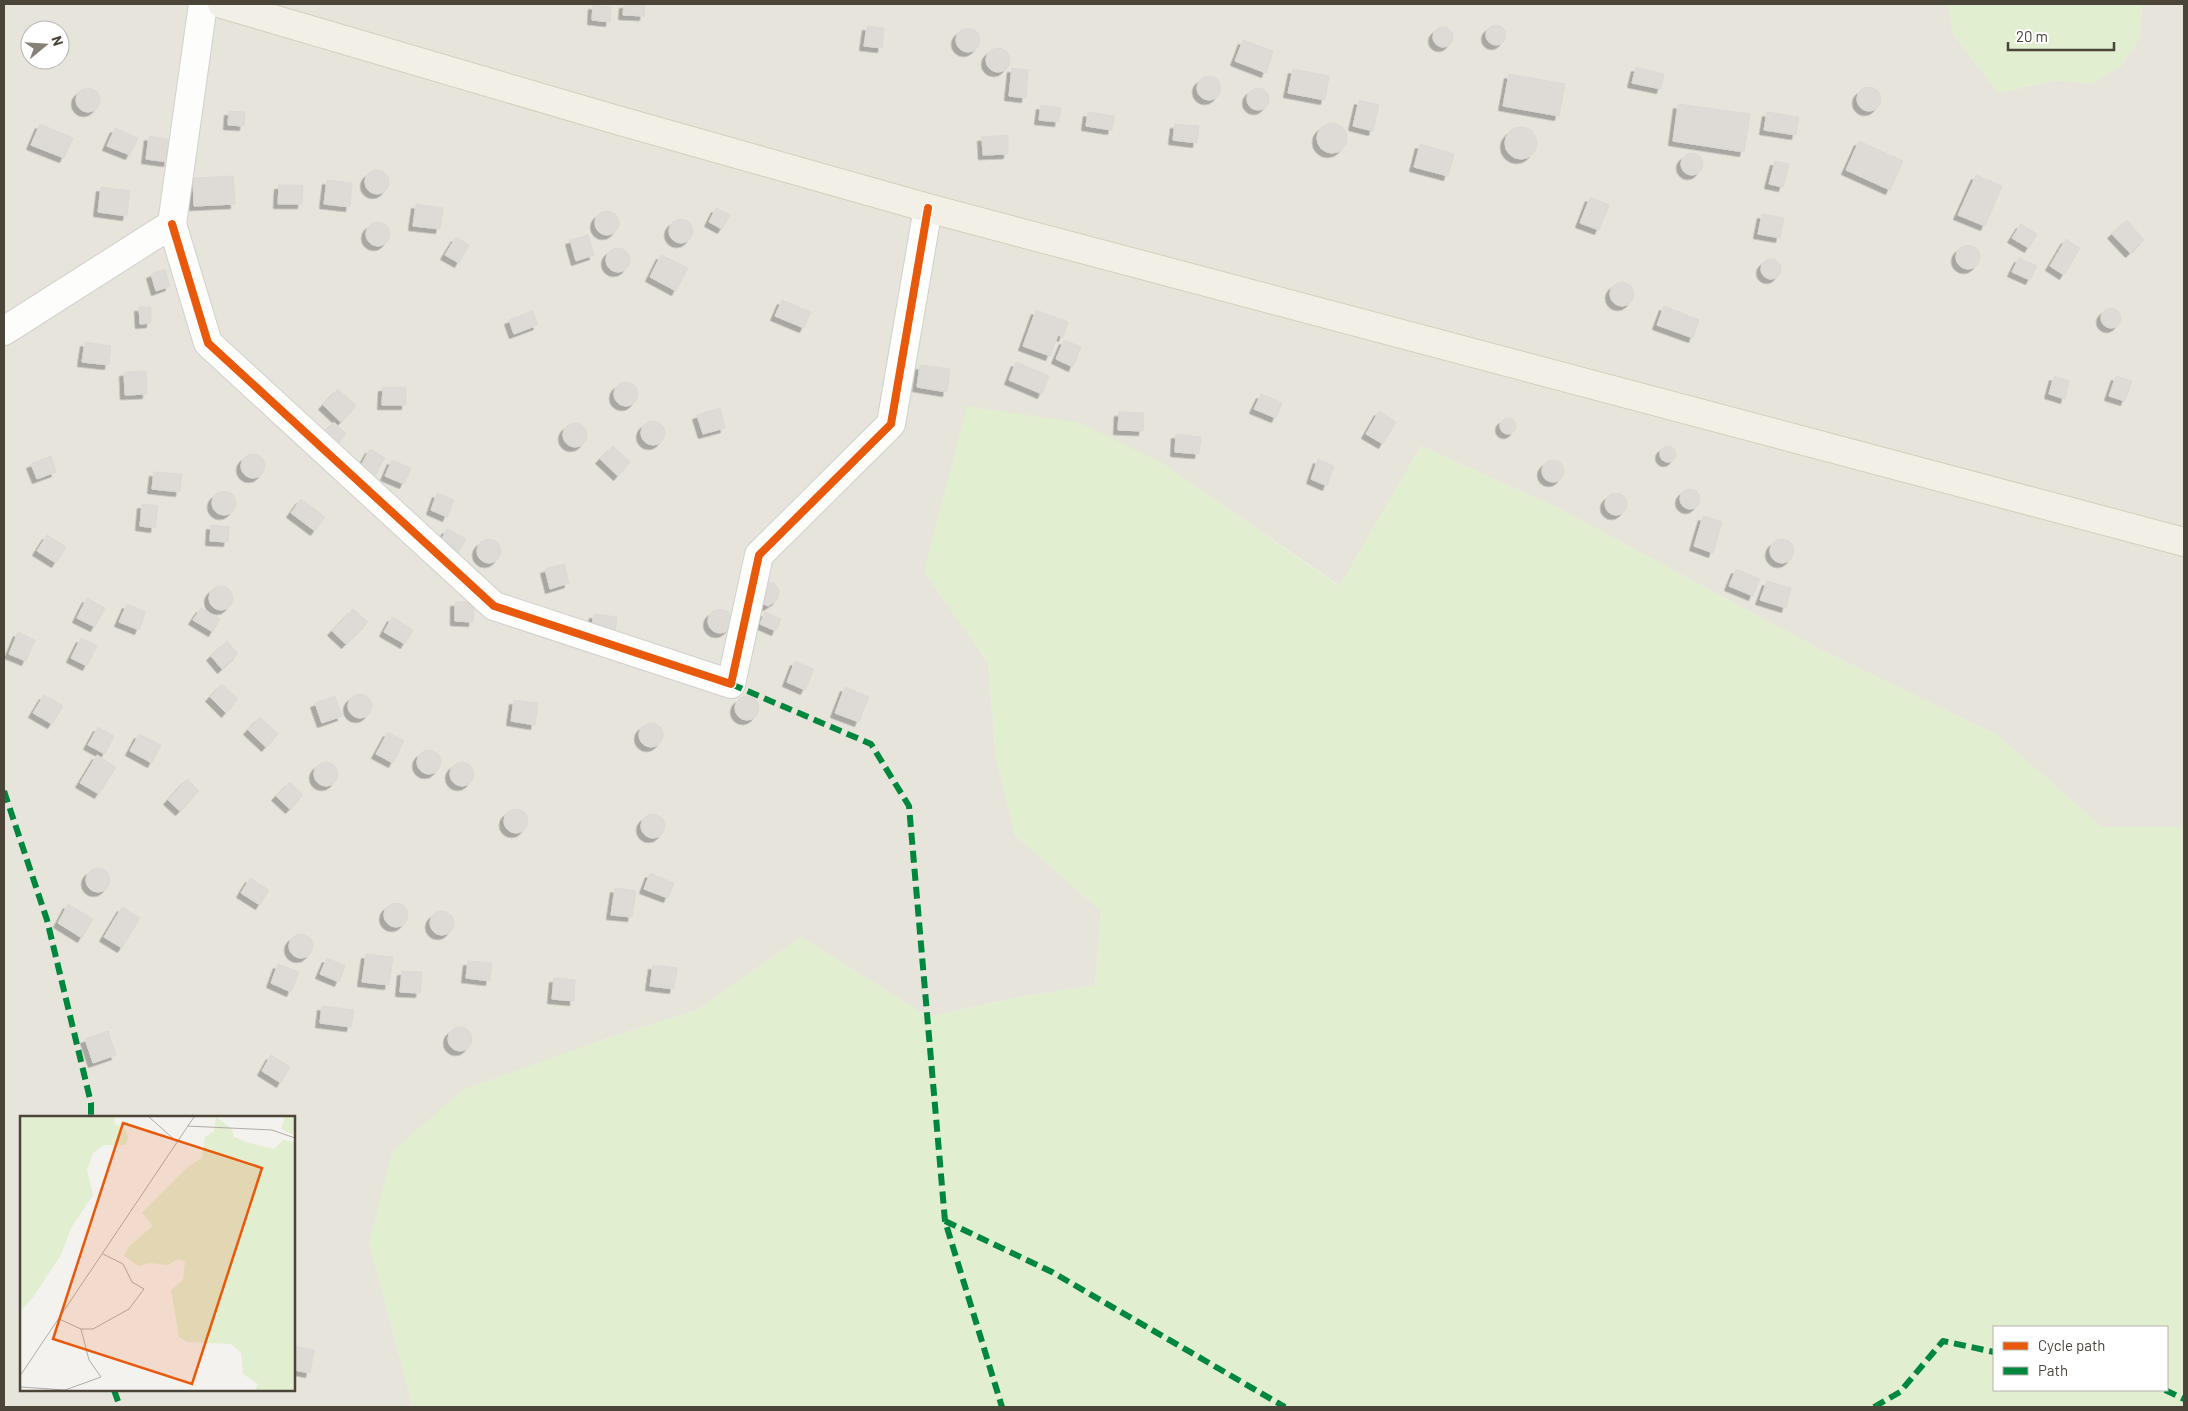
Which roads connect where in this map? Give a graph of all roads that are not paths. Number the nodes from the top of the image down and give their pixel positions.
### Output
1 (203, 4) edge
2 (222, 4) edge
3 (928, 208) junction
4 (172, 224) junction
5 (4, 331) edge
6 (2183, 538) edge

1 - 4 street
2 - 3 main road
3 - 4 street
3 - 6 main road
4 - 5 street

